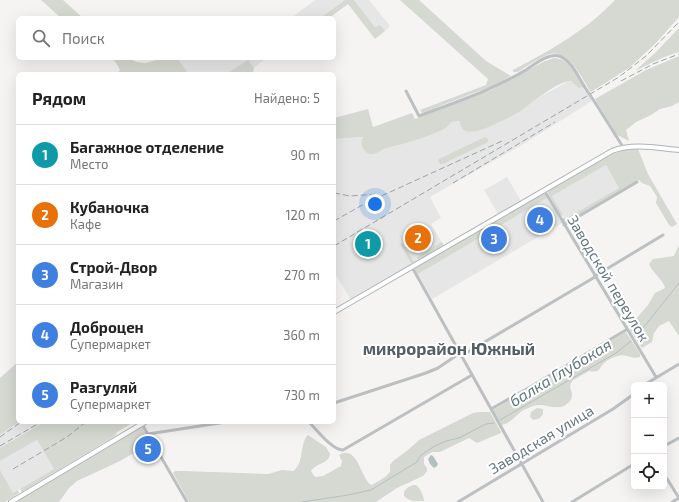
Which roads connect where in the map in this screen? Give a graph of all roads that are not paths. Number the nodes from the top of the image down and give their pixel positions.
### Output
1 (406, 91) dead end
2 (623, 147) junction
3 (679, 150) edge
4 (637, 182) dead end
5 (544, 190) junction
6 (564, 225) junction
7 (663, 235) dead end
8 (412, 267) junction
9 (595, 277) junction
10 (336, 311) edge
11 (626, 330) junction
12 (460, 354) junction
13 (679, 364) edge
14 (472, 375) junction
15 (656, 377) junction
16 (648, 382) edge
17 (631, 396) edge
18 (336, 402) edge
19 (491, 409) junction
20 (142, 424) edge
21 (144, 424) edge
22 (213, 424) edge
23 (311, 424) edge
24 (148, 434) junction
25 (679, 438) edge
26 (667, 444) edge
27 (521, 464) junction
28 (631, 466) edge
29 (667, 479) edge
30 (679, 498) edge
31 (11, 502) edge
32 (187, 502) edge
33 (458, 502) edge
34 (543, 502) edge
35 (572, 502) edge
36 (672, 502) edge

1 - 2 street, bridge
2 - 3 main road
2 - 5 main road
4 - 6 street
5 - 6 street, Заводской переулок
5 - 8 main road
6 - 9 street, Заводской переулок
7 - 9 street
8 - 10 main road
8 - 12 street
9 - 11 street, Заводской переулок
9 - 12 street
11 - 15 street, Заводской переулок
11 - 19 street
12 - 14 street
12 - 18 street
13 - 15 street
14 - 19 street
14 - 23 street
15 - 16 street
17 - 27 street, Заводская улица
19 - 27 street
20 - 31 main road
21 - 24 street
22 - 24 street
24 - 32 street
25 - 26 street
27 - 33 street, Заводская улица
27 - 34 street
28 - 35 street
29 - 30 street
30 - 36 street

